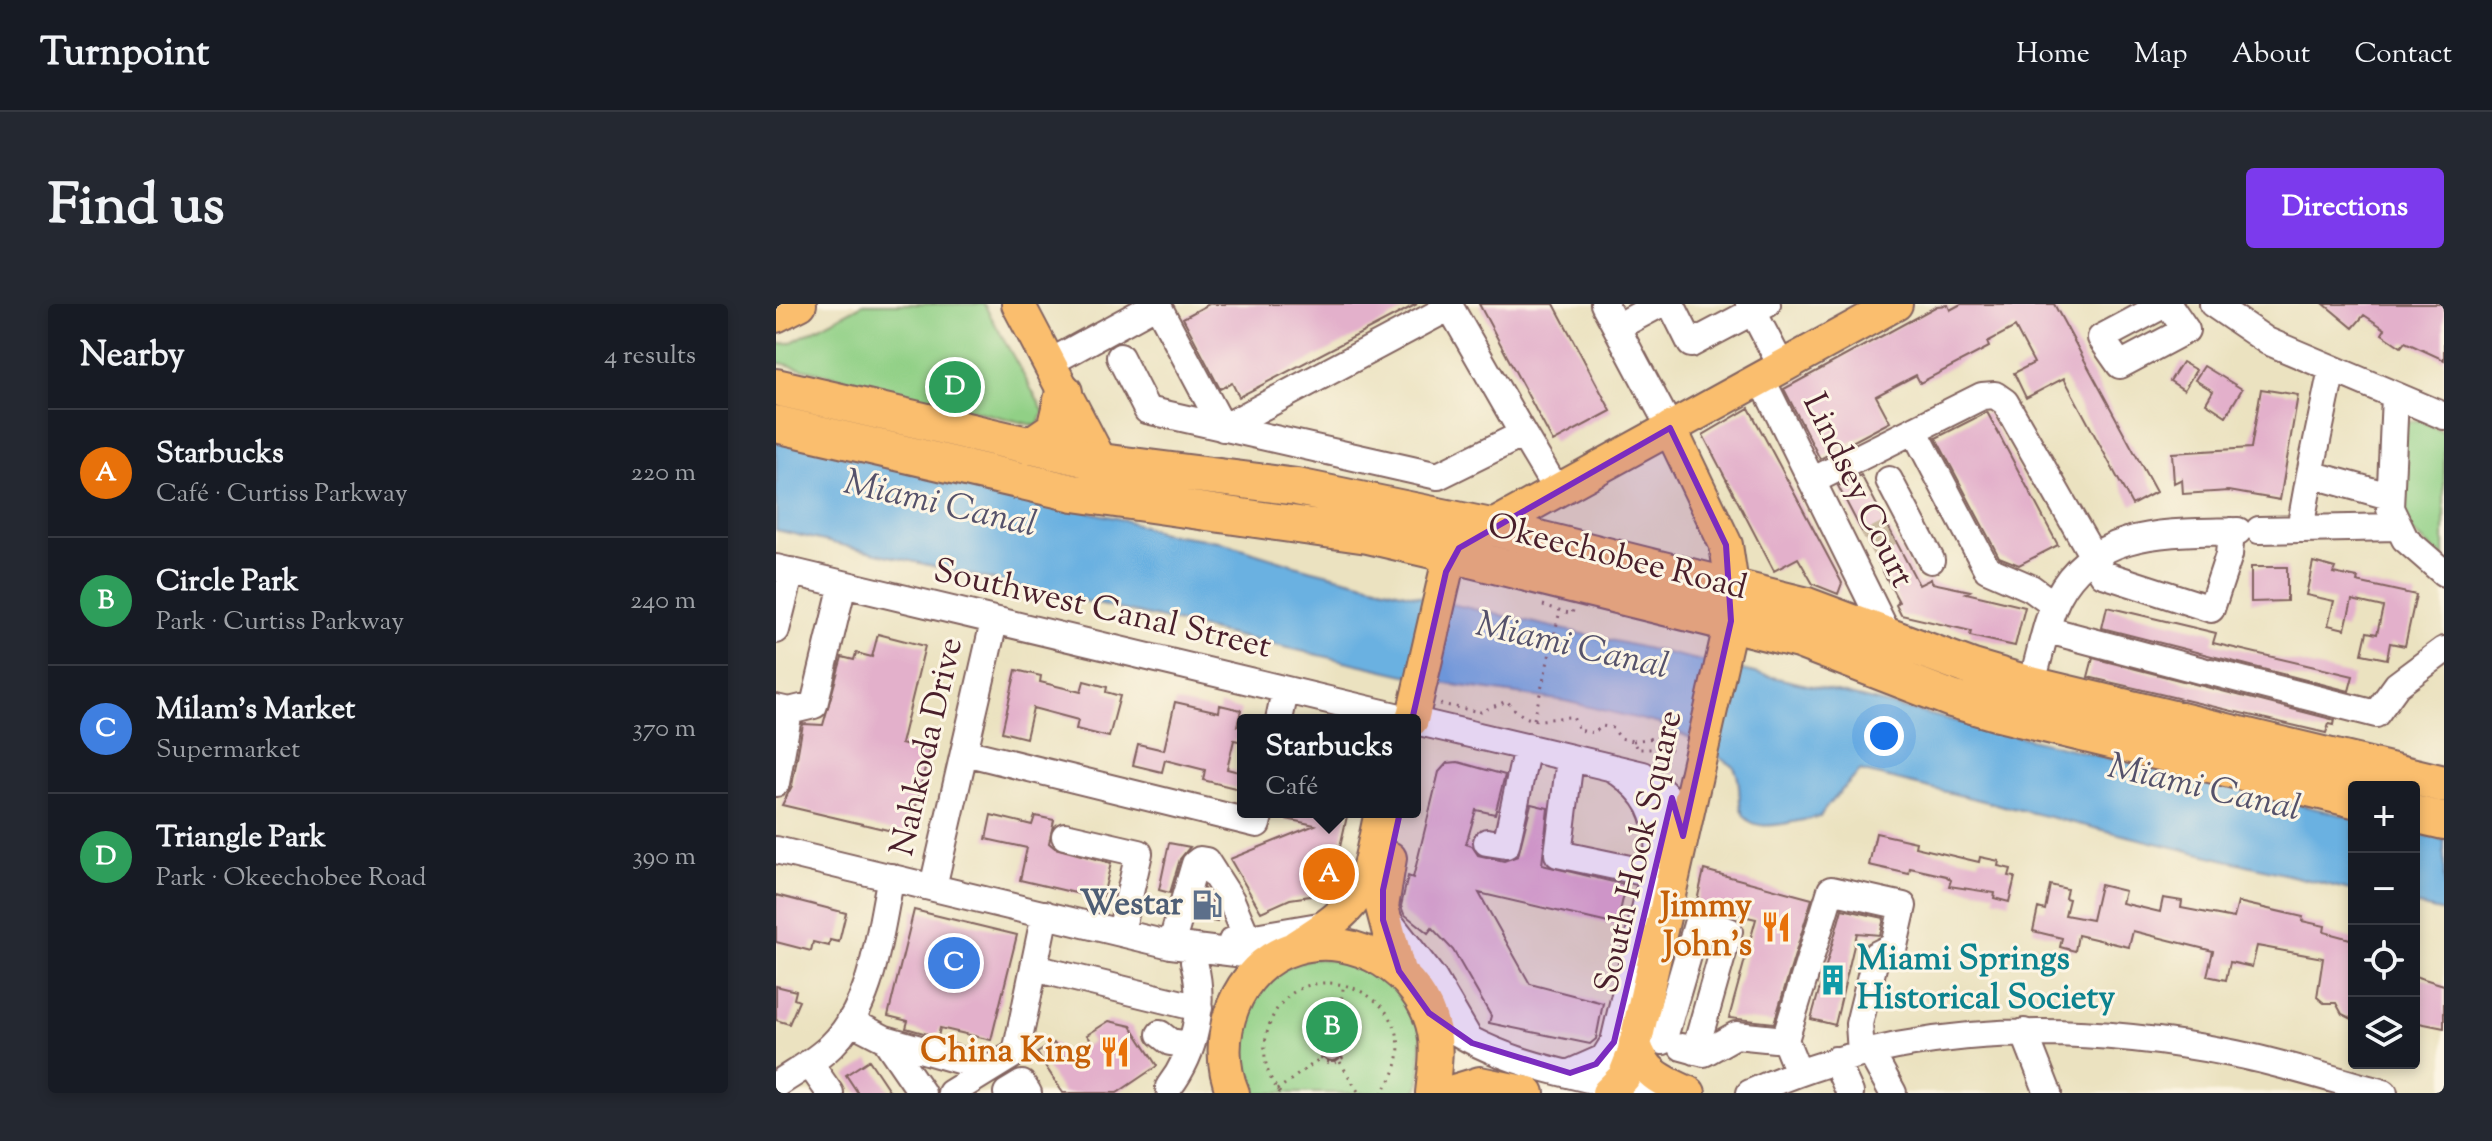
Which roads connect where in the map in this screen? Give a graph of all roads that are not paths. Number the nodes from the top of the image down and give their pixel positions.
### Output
1 (800, 304) edge
2 (1018, 304) edge
3 (1158, 304) edge
4 (1604, 304) edge
5 (1660, 304) edge
6 (1671, 304) edge
7 (1896, 304) edge
8 (2213, 304) edge
9 (1449, 305) edge
10 (1756, 307) edge
11 (776, 316) edge
12 (1617, 327) junction
13 (1120, 357) dead end
14 (2332, 369) junction
15 (1771, 373) junction
16 (1056, 378) junction
17 (776, 387) edge
18 (2395, 396) junction
19 (2444, 416) edge
20 (776, 424) edge
21 (1223, 428) junction
22 (1670, 428) junction
23 (1914, 430) junction
24 (1523, 434) junction
25 (1030, 446) junction
26 (1101, 462) junction
27 (2310, 474) junction
28 (1889, 480) dead end
29 (1812, 481) junction
30 (1557, 491) junction
31 (2389, 496) junction
32 (1140, 505) junction
33 (1491, 527) junction
34 (2397, 527) junction
35 (2300, 529) junction
36 (2243, 531) junction
37 (1454, 555) junction
38 (2093, 559) junction
39 (1931, 560) dead end
40 (783, 570) edge
41 (2444, 573) edge
42 (843, 584) junction
43 (1732, 585) junction
44 (2051, 618) junction
45 (1731, 621) junction
46 (994, 622) junction
47 (776, 630) edge
48 (1888, 635) junction
49 (2444, 650) edge
50 (2031, 685) junction
51 (1285, 691) junction
52 (783, 710) edge
53 (1280, 714) edge
54 (1386, 714) edge
55 (1413, 714) edge
56 (1421, 722) edge
57 (1527, 747) junction
58 (964, 752) junction
59 (1570, 759) junction
60 (776, 783) edge
61 (2444, 784) edge
62 (2348, 798) edge
63 (2420, 815) edge
64 (1258, 818) edge
65 (1380, 818) edge
66 (1399, 818) edge
67 (2444, 821) edge
68 (1670, 828) junction
69 (1065, 836) dead end
70 (1487, 842) dead end
71 (776, 850) edge
72 (1653, 874) junction
73 (891, 877) junction
74 (933, 887) junction
75 (1382, 907) junction
76 (1045, 914) junction
77 (1334, 922) junction
78 (1121, 932) junction
79 (1248, 940) junction
80 (1171, 945) junction
81 (1285, 953) junction
82 (1196, 954) junction
83 (1657, 963) junction
84 (1034, 968) junction
85 (1399, 971) junction
86 (1199, 1008) junction
87 (1429, 1013) junction
88 (850, 1021) junction
89 (2024, 1032) junction
90 (1160, 1034) dead end
91 (1224, 1034) junction
92 (885, 1039) junction
93 (1645, 1039) junction
94 (1785, 1040) junction
95 (1472, 1043) junction
96 (1191, 1045) junction
97 (1695, 1051) junction
98 (1866, 1052) junction
99 (1835, 1060) junction
100 (809, 1063) junction
101 (990, 1069) junction
102 (1798, 1072) junction
103 (1570, 1073) junction
104 (784, 1086) edge
105 (1612, 1089) edge
106 (1165, 1090) edge
107 (1505, 1091) edge
108 (830, 1093) edge
109 (922, 1093) edge
110 (951, 1093) edge
111 (1007, 1093) edge
112 (1028, 1093) edge
113 (1233, 1093) edge
114 (1432, 1093) edge
115 (1447, 1093) edge
116 (1651, 1093) edge
117 (1689, 1093) edge
118 (1750, 1093) edge
119 (1850, 1093) edge
120 (1893, 1093) edge
121 (2048, 1093) edge
122 (2384, 1093) edge

1 - 11 main road
2 - 16 main road
3 - 16 street
3 - 21 street
4 - 12 street
5 - 12 street
6 - 10 street
7 - 15 main road
8 - 14 street
9 - 21 street
9 - 24 street
10 - 15 street, Lindsey Court
12 - 22 street
13 - 21 street
14 - 18 street
14 - 27 street
15 - 22 main road
15 - 29 street, Lindsey Court
16 - 25 highway
16 - 26 main road
17 - 25 highway, Okeechobee Road
18 - 19 street
18 - 31 street
20 - 32 highway, Okeechobee Road
21 - 24 street
22 - 30 main road
22 - 43 main road, South Hook Square
23 - 29 street
23 - 38 street
23 - 44 street
24 - 30 street
25 - 26 highway, Okeechobee Road
26 - 32 highway
26 - 33 highway, Okeechobee Road
27 - 31 street
27 - 35 street
28 - 39 street
29 - 48 street, Lindsey Court
30 - 33 main road
31 - 34 street
32 - 37 highway, Okeechobee Road
33 - 37 main road
33 - 43 highway, Okeechobee Road
34 - 35 street
34 - 41 street
35 - 36 street
36 - 38 street
36 - 38 street
37 - 45 highway, Okeechobee Road
37 - 55 main road
38 - 44 street
40 - 42 street, Southwest Canal Street
40 - 47 street
42 - 46 street, Southwest Canal Street
42 - 52 street
43 - 45 main road, South Hook Square
43 - 48 highway, Okeechobee Road
44 - 49 street
44 - 50 street
45 - 62 highway, Okeechobee Road
45 - 68 main road, South Hook Square
46 - 51 street, Southwest Canal Street
46 - 58 street, Nahkoda Drive
48 - 50 highway, Okeechobee Road
50 - 61 highway, Okeechobee Road
51 - 53 street
51 - 54 street, Southwest Canal Street
52 - 60 street
56 - 57 street, Southwest Canal Street
57 - 59 street, Southwest Canal Street
57 - 70 street
58 - 64 street
58 - 74 street, Nahkoda Drive
59 - 68 street, Southwest Canal Street
59 - 72 street
63 - 67 highway
65 - 77 main road
66 - 75 main road
68 - 72 street, South Hook Square
68 - 83 main road, South Hook Square
69 - 78 street
71 - 73 street
72 - 83 street, South Hook Square
73 - 74 street
73 - 88 street, Nahkoda Drive
74 - 76 street
75 - 85 main road
75 - 95 street
76 - 78 street
76 - 84 street
77 - 79 street
77 - 81 main road
78 - 80 street
79 - 80 street
79 - 82 street
80 - 82 street
81 - 82 street
81 - 85 main road
81 - 91 main road
82 - 86 street
82 - 91 street
83 - 93 main road, South Hook Square
83 - 97 street
83 - 103 street, South Hook Square
84 - 86 street
84 - 101 street
85 - 87 main road
86 - 96 street
87 - 95 street
87 - 114 main road
88 - 92 street
88 - 100 street, Nahkoda Drive
89 - 98 street
89 - 121 street
89 - 122 street
90 - 96 street
91 - 106 street
91 - 113 main road
92 - 101 street
92 - 109 street
93 - 97 street
93 - 105 main road, South Hook Square
93 - 117 main road
94 - 97 street
94 - 98 street
94 - 102 street
95 - 103 street
96 - 106 street
98 - 99 street
98 - 120 street
99 - 102 street
99 - 119 street
100 - 104 street, Nahkoda Drive
100 - 108 street
101 - 110 street
102 - 118 street
103 - 105 street
105 - 116 street
107 - 115 main road
111 - 112 street

